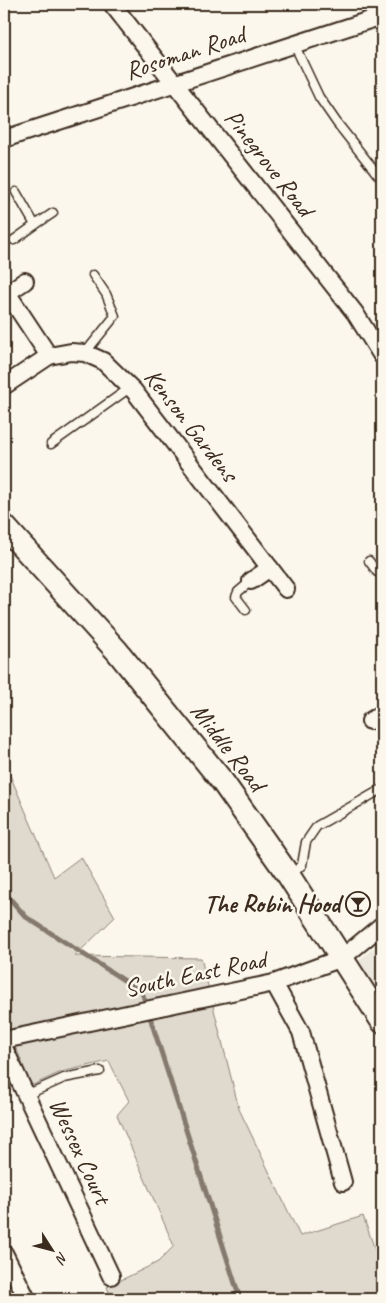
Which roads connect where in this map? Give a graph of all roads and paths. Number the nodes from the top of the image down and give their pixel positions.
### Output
1 (112, 4) edge
2 (379, 12) edge
3 (294, 44) junction
4 (174, 83) junction
5 (4, 140) edge
6 (378, 175) dead end
7 (16, 192) dead end
8 (53, 213) dead end
9 (35, 225) junction
10 (14, 240) dead end
11 (93, 275) dead end
12 (25, 281) dead end
13 (5, 290) edge
14 (84, 353) junction
15 (49, 356) junction
16 (382, 356) edge
17 (4, 386) edge
18 (130, 387) junction
19 (51, 444) dead end
20 (4, 526) edge
21 (369, 561) dead end
22 (270, 568) junction
23 (382, 572) edge
24 (251, 581) joint
25 (286, 589) dead end
26 (246, 610) dead end
27 (382, 789) edge
28 (289, 876) junction
29 (382, 925) edge
30 (342, 958) junction
31 (274, 983) junction
32 (382, 1021) edge
33 (4, 1040) edge
34 (4, 1048) edge
35 (100, 1071) dead end
36 (26, 1095) junction
37 (343, 1182) dead end
38 (4, 1253) edge
39 (111, 1276) dead end
40 (27, 1299) edge

1 - 4 street, Pinegrove Road
2 - 3 street, Rosoman Road
3 - 4 street, Rosoman Road
3 - 6 lane
4 - 5 street, Rosoman Road
4 - 16 street, Pinegrove Road
7 - 9 lane
8 - 9 lane
9 - 10 lane
11 - 14 lane
12 - 13 street
13 - 15 street
14 - 15 street
14 - 18 street, Kenson Gardens
15 - 17 street
18 - 19 lane
18 - 22 street, Kenson Gardens
20 - 28 street, Middle Road
21 - 23 lane
22 - 24 street
22 - 25 street, Kenson Gardens
24 - 26 lane
27 - 28 lane
28 - 30 street, Middle Road
29 - 30 street, South East Road
30 - 31 street, South East Road
30 - 32 street, Middle Road
31 - 33 street, South East Road
31 - 37 street
34 - 36 street, Wessex Court
35 - 36 lane
36 - 39 street, Wessex Court
38 - 40 street

